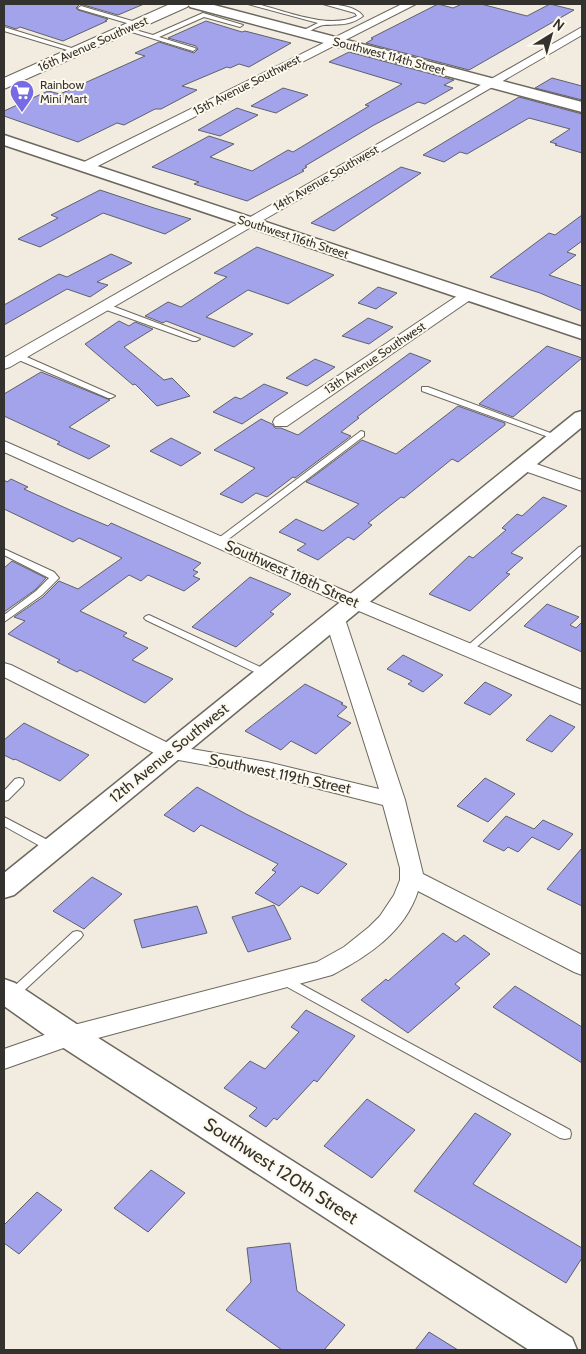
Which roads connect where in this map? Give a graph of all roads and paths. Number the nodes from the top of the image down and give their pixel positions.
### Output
1 (182, 4) edge
2 (196, 4) edge
3 (251, 4) edge
4 (326, 4) edge
5 (410, 4) edge
6 (82, 8) dead end
7 (325, 24) junction
8 (240, 25) dead end
9 (131, 27) junction
10 (4, 29) edge
11 (582, 30) edge
12 (302, 33) junction
13 (154, 37) junction
14 (334, 42) junction
15 (559, 43) junction
16 (574, 47) dead end
17 (193, 49) dead end
18 (76, 51) junction
19 (4, 84) edge
20 (490, 84) junction
21 (582, 107) edge
22 (4, 140) edge
23 (85, 167) junction
24 (249, 223) junction
25 (468, 295) junction
26 (104, 306) junction
27 (582, 333) edge
28 (196, 339) dead end
29 (18, 356) junction
30 (4, 364) edge
31 (425, 388) dead end
32 (111, 396) dead end
33 (582, 416) edge
34 (281, 422) dead end
35 (361, 434) dead end
36 (558, 437) junction
37 (4, 446) edge
38 (525, 465) junction
39 (582, 486) edge
40 (219, 542) junction
41 (582, 549) edge
42 (4, 552) edge
43 (354, 602) junction
44 (149, 618) dead end
45 (335, 619) junction
46 (4, 620) edge
47 (468, 650) junction
48 (4, 669) edge
49 (266, 674) junction
50 (582, 698) edge
51 (169, 752) junction
52 (19, 782) dead end
53 (4, 797) edge
54 (394, 800) junction
55 (4, 821) edge
56 (53, 848) junction
57 (412, 878) junction
58 (4, 888) edge
59 (77, 935) dead end
60 (582, 966) edge
61 (284, 980) junction
62 (8, 994) edge
63 (70, 1036) junction
64 (4, 1059) edge
65 (566, 1134) dead end
66 (559, 1350) edge

1 - 9 main road, 16th Avenue Southwest
2 - 12 street, Southwest 114th Street
3 - 7 lane
4 - 7 lane
5 - 14 street, 15th Avenue Southwest
6 - 9 lane
7 - 12 lane
8 - 13 lane
9 - 13 lane
9 - 18 main road, 16th Avenue Southwest
10 - 18 lane
11 - 15 street, 14th Avenue Southwest
12 - 14 street, Southwest 114th Street
13 - 17 lane
14 - 20 street, Southwest 114th Street
14 - 23 street, 15th Avenue Southwest
15 - 16 street
15 - 20 street, 14th Avenue Southwest
18 - 19 main road, 16th Avenue Southwest
20 - 21 street, Southwest 114th Street
20 - 24 street, 14th Avenue Southwest
22 - 23 street, Southwest 116th Street
23 - 24 street, Southwest 116th Street
24 - 25 street, Southwest 116th Street
24 - 26 street, 14th Avenue Southwest
25 - 27 street, Southwest 116th Street
25 - 34 street, 13th Avenue Southwest
26 - 28 lane
26 - 29 street, 14th Avenue Southwest
29 - 30 street, 14th Avenue Southwest
29 - 32 lane
31 - 36 lane
33 - 36 street, 12th Avenue Southwest
35 - 40 lane
36 - 38 street, 12th Avenue Southwest
37 - 40 street, Southwest 118th Street
38 - 39 street
38 - 43 street, 12th Avenue Southwest
40 - 43 street, Southwest 118th Street
41 - 47 lane
42 - 46 lane
43 - 45 street, 12th Avenue Southwest
43 - 47 street, Southwest 118th Street
44 - 49 lane
45 - 49 street, 12th Avenue Southwest
45 - 54 street
47 - 50 street, Southwest 118th Street
48 - 51 street, Southwest 119th Street
49 - 51 street, 12th Avenue Southwest
51 - 54 street, Southwest 119th Street
51 - 56 street, 12th Avenue Southwest
52 - 53 lane
54 - 57 street
55 - 56 lane
56 - 58 street, 12th Avenue Southwest
57 - 60 street
57 - 61 street
59 - 62 lane
61 - 63 street
61 - 65 lane
62 - 63 street, Southwest 120th Street
63 - 64 street
63 - 66 street, Southwest 120th Street

